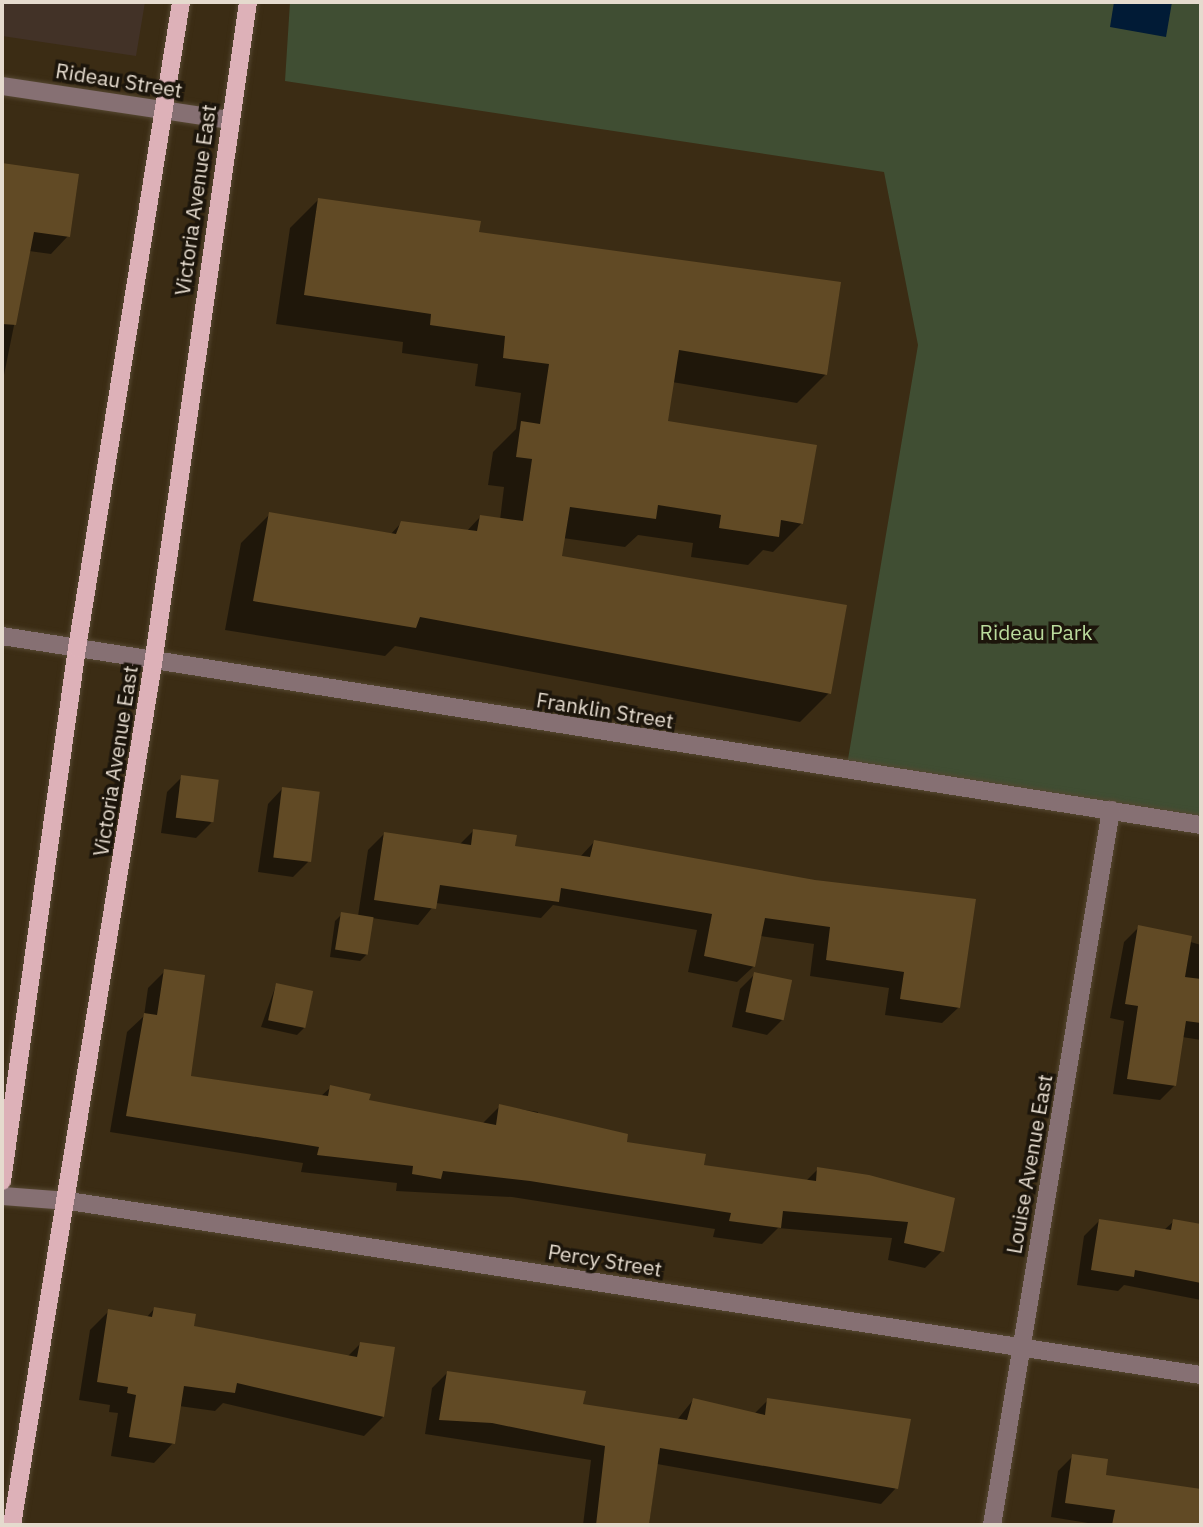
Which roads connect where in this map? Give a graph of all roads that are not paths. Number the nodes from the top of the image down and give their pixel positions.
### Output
1 (181, 2) edge
2 (248, 2) edge
3 (2, 86) edge
4 (163, 110) junction
5 (229, 120) junction
6 (2, 636) edge
7 (76, 648) junction
8 (153, 664) junction
9 (1111, 810) junction
10 (1201, 825) edge
11 (2, 1181) edge
12 (2, 1196) edge
13 (69, 1200) junction
14 (1021, 1347) junction
15 (1201, 1375) edge
16 (12, 1525) edge
17 (992, 1525) edge

1 - 4 main road, Victoria Avenue East
2 - 5 main road, Victoria Avenue East
3 - 4 street, Rideau Street
4 - 5 street, Rideau Street
4 - 7 main road, Victoria Avenue East
5 - 8 main road, Victoria Avenue East
6 - 7 street, Franklin Street
7 - 8 street, Franklin Street
7 - 11 main road, Victoria Avenue East
8 - 9 street, Franklin Street
8 - 13 main road, Victoria Avenue East
9 - 10 street, Franklin Street
9 - 14 street, Louise Avenue East
12 - 13 street, Percy Street
13 - 14 street, Percy Street
13 - 16 main road, Victoria Avenue East
14 - 15 street, Percy Street
14 - 17 street, Louise Avenue East

